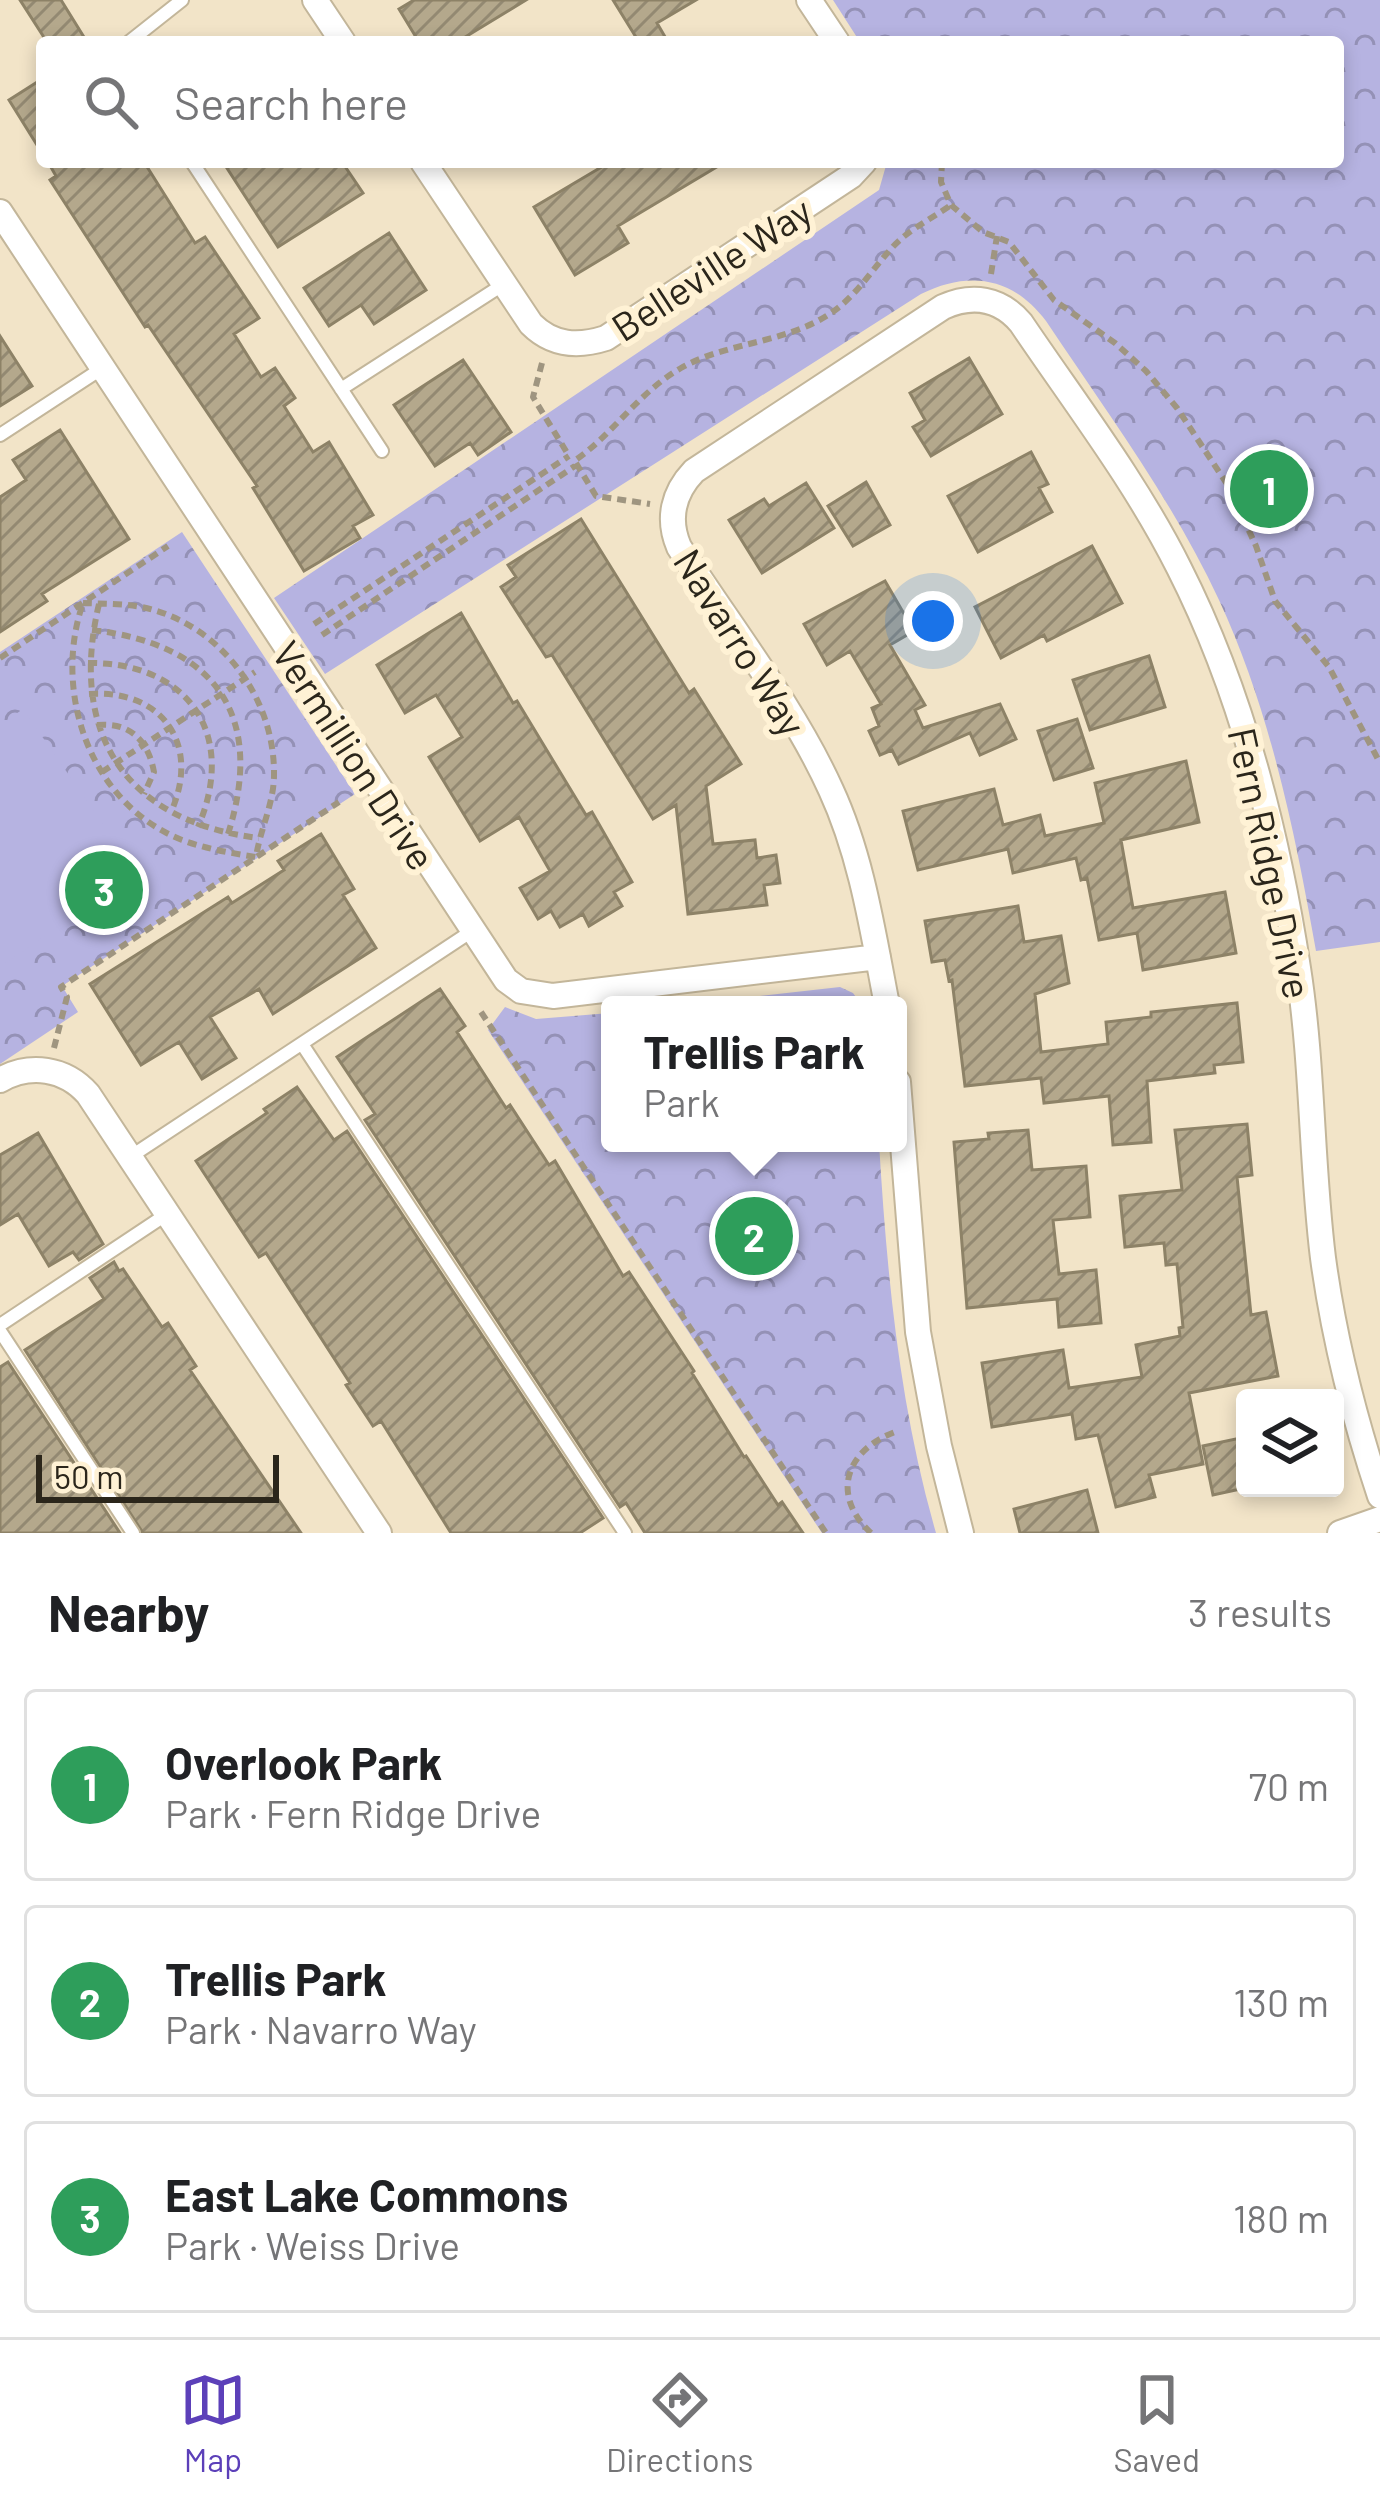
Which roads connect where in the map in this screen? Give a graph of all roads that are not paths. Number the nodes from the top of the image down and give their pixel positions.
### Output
1 (182, 0) edge
2 (315, 0) edge
3 (809, 0) edge
4 (137, 36) edge
5 (339, 36) edge
6 (833, 36) edge
7 (195, 168) edge
8 (427, 168) edge
9 (858, 168) edge
10 (0, 212) edge
11 (504, 284) junction
12 (988, 291) joint
13 (100, 369) junction
14 (341, 389) junction
15 (0, 435) edge
16 (382, 451) dead end
17 (472, 931) junction
18 (878, 957) junction
19 (885, 996) edge
20 (302, 1044) junction
21 (0, 1080) edge
22 (904, 1152) edge
23 (130, 1157) junction
24 (168, 1214) junction
25 (0, 1328) edge
26 (1380, 1496) edge
27 (1380, 1519) edge
28 (134, 1533) edge
29 (380, 1533) edge
30 (625, 1533) edge
31 (961, 1533) edge
32 (1340, 1533) edge

1 - 4 lane
2 - 5 street
3 - 6 street
7 - 14 lane
8 - 11 street, Belleville Way
9 - 11 street, Belleville Way
10 - 13 street, Vermillion Drive
11 - 14 lane
12 - 18 street, Navarro Way
12 - 26 street, Fern Ridge Drive
13 - 15 lane
13 - 17 street, Vermillion Drive
14 - 16 lane
17 - 18 street, Vermillion Drive
17 - 20 lane
18 - 19 street, Navarro Way
20 - 23 lane
20 - 30 lane
21 - 23 street
22 - 31 street
23 - 24 street
24 - 25 lane
24 - 29 street
25 - 28 lane
27 - 32 street

